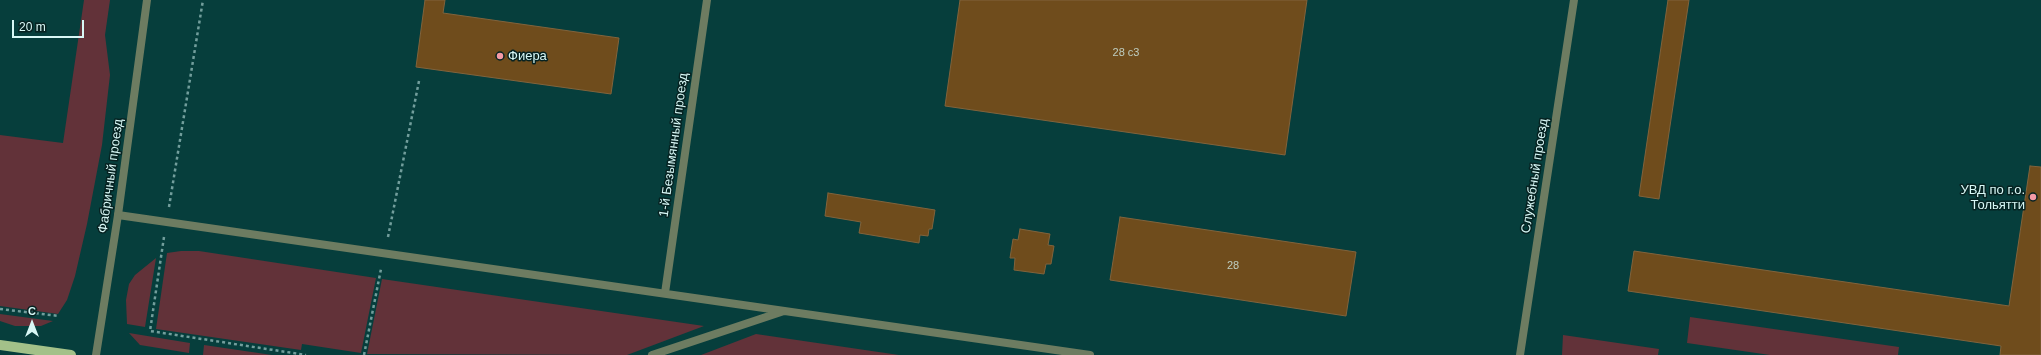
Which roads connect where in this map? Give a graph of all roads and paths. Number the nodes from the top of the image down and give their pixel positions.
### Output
1 (147, 0) edge
2 (203, 0) edge
3 (707, 0) edge
4 (1574, 0) edge
5 (419, 81) dead end
6 (118, 215) junction
7 (167, 221) junction
8 (385, 253) junction
9 (664, 293) junction
10 (0, 309) edge
11 (787, 310) junction
12 (59, 316) dead end
13 (0, 345) edge
14 (71, 355) edge
15 (96, 355) edge
16 (306, 355) edge
17 (364, 355) edge
18 (652, 355) edge
19 (1090, 355) edge
20 (1520, 355) edge

1 - 6 street, Фабричный проезд
2 - 7 path
3 - 9 street, 1-й Безымянный проезд
4 - 20 street, Служебный проезд
5 - 8 path
6 - 7 street
6 - 15 street, Фабричный проезд
7 - 8 street
7 - 16 path
8 - 9 street
8 - 17 path
9 - 11 street
10 - 12 path
11 - 18 street
11 - 19 street
13 - 14 main road

